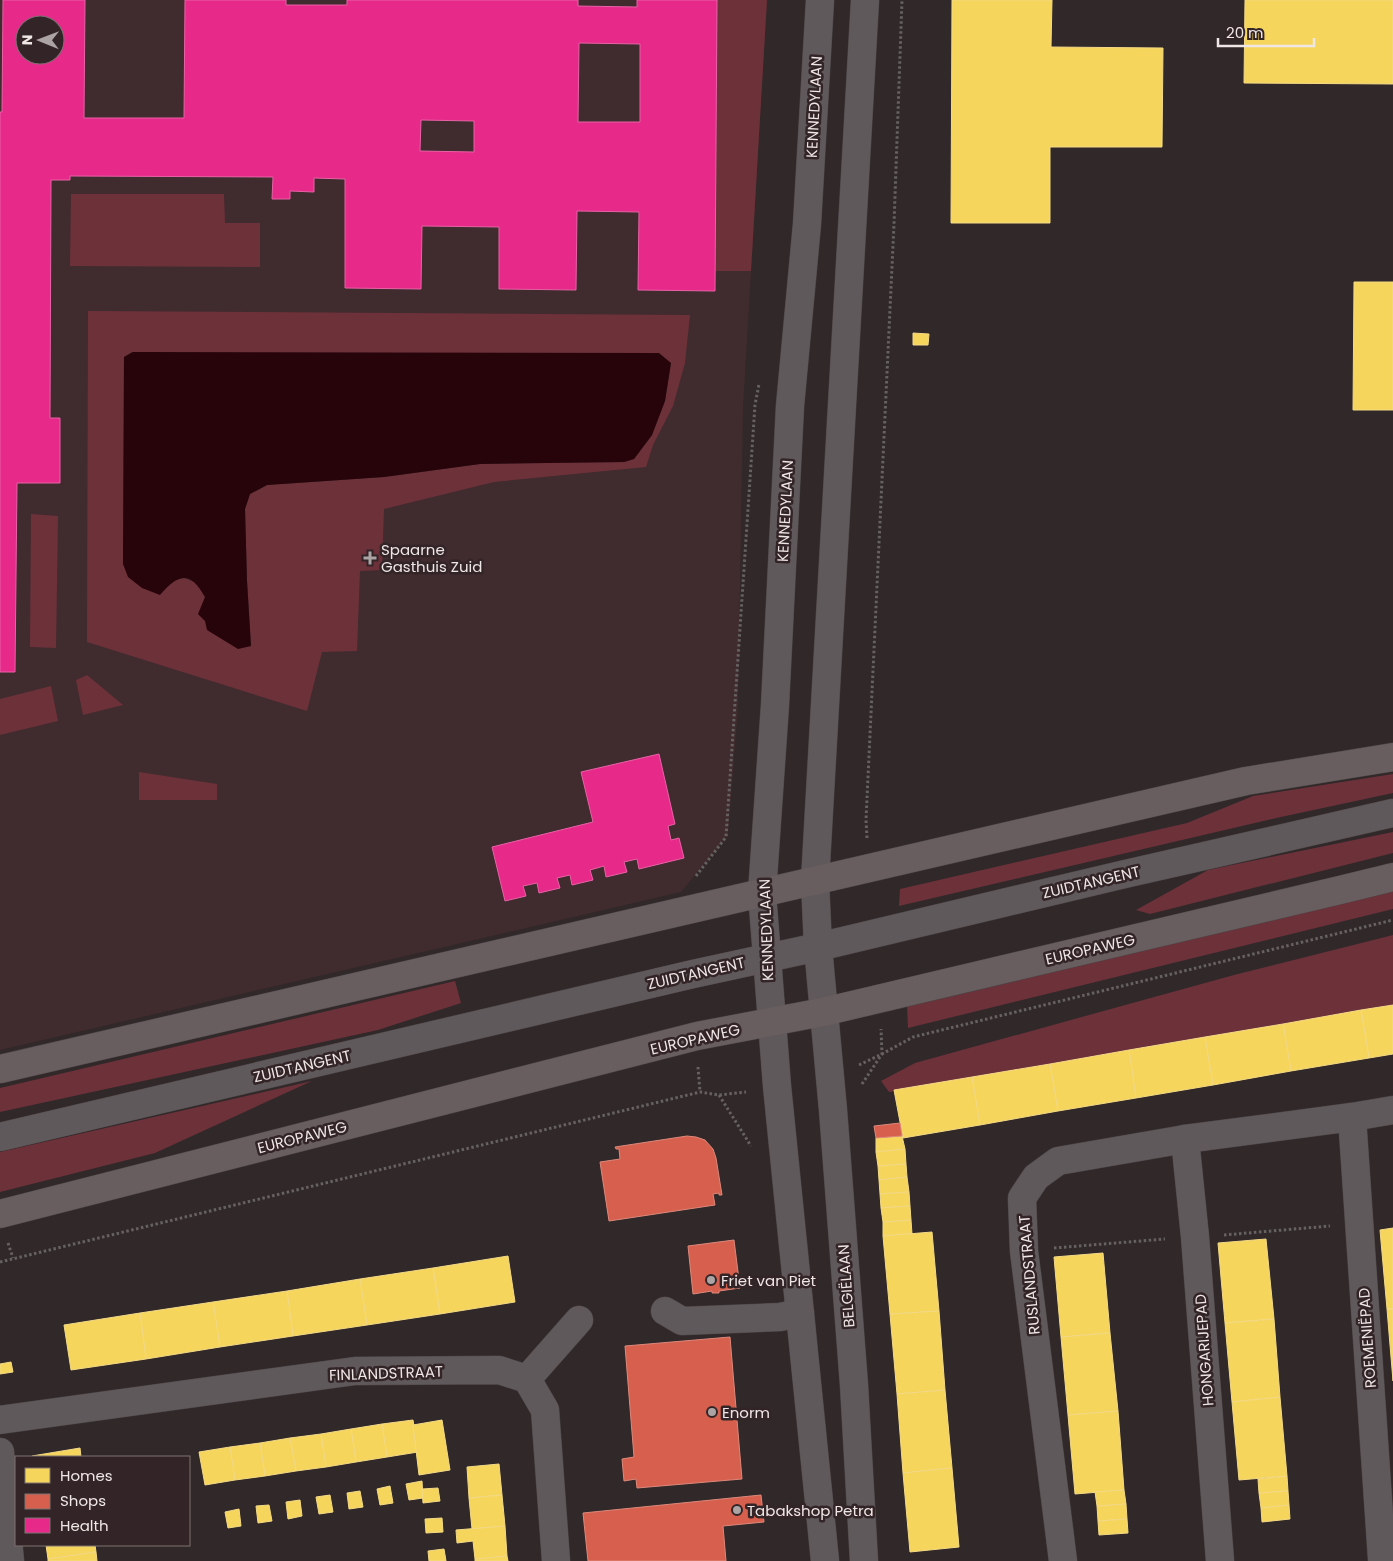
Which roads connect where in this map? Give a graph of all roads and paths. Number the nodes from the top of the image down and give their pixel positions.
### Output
1 (820, 0) edge
2 (865, 0) edge
3 (902, 0) edge
4 (761, 377) dead end
5 (1393, 757) edge
6 (1393, 813) edge
7 (870, 867) junction
8 (1393, 877) edge
9 (816, 881) junction
10 (762, 894) junction
11 (689, 909) junction
12 (1393, 920) edge
13 (818, 947) junction
14 (767, 957) junction
15 (877, 998) junction
16 (823, 1012) junction
17 (771, 1023) junction
18 (697, 1036) junction
19 (0, 1069) edge
20 (700, 1092) junction
21 (719, 1095) dead end
22 (1393, 1110) edge
23 (1352, 1117) junction
24 (0, 1137) edge
25 (1185, 1140) junction
26 (0, 1214) edge
27 (0, 1262) edge
28 (665, 1310) dead end
29 (800, 1313) junction
30 (579, 1320) dead end
31 (527, 1379) junction
32 (0, 1420) edge
33 (0, 1452) edge
34 (4, 1528) edge
35 (1379, 1560) edge
36 (10, 1561) edge
37 (556, 1561) edge
38 (826, 1561) edge
39 (864, 1561) edge
40 (1063, 1561) edge
41 (1220, 1561) edge

1 - 10 street, KENNEDYLAAN
2 - 9 street
3 - 7 path
4 - 11 path
5 - 7 main road
6 - 13 street, ZUIDTANGENT
7 - 9 main road
8 - 15 main road, EUROPAWEG
9 - 10 main road
9 - 13 street
10 - 11 main road
10 - 14 street, KENNEDYLAAN
11 - 19 main road
12 - 15 path
13 - 14 street, ZUIDTANGENT
13 - 16 street
14 - 17 street, KENNEDYLAAN
14 - 24 street, ZUIDTANGENT
15 - 16 main road, EUROPAWEG
16 - 17 main road, EUROPAWEG
16 - 39 street, BELGIËLAAN
17 - 18 main road, EUROPAWEG
17 - 29 street
18 - 20 path
18 - 26 main road, EUROPAWEG
20 - 21 path
20 - 27 path
22 - 23 street, RUSLANDSTRAAT
23 - 25 street, RUSLANDSTRAAT
23 - 35 street, ROEMENIËPAD
25 - 40 street, RUSLANDSTRAAT
25 - 41 street, HONGARIJEPAD
28 - 29 street
29 - 38 street
30 - 31 street
31 - 32 street, FINLANDSTRAAT
31 - 37 street
33 - 34 street
34 - 36 street

